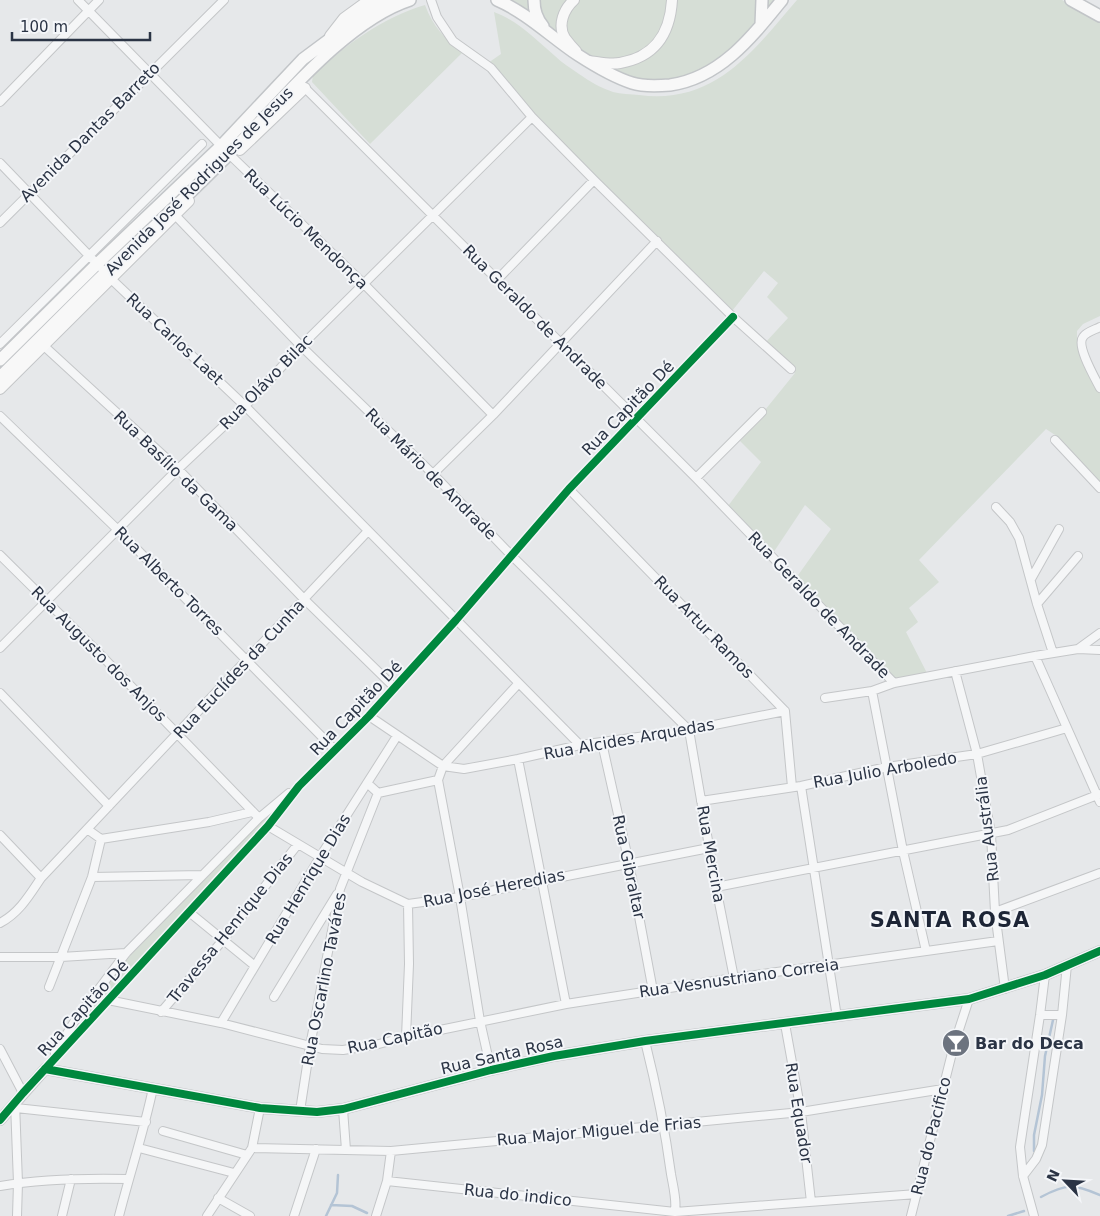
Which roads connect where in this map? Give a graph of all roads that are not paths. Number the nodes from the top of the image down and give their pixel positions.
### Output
1 (78, 0) edge
2 (100, 0) edge
3 (224, 0) edge
4 (368, 0) edge
5 (390, 0) edge
6 (410, 0) edge
7 (431, 0) edge
8 (497, 0) edge
9 (534, 0) edge
10 (574, 0) edge
11 (672, 0) edge
12 (762, 0) edge
13 (782, 0) edge
14 (1071, 0) edge
15 (88, 11) junction
16 (1100, 16) edge
17 (761, 26) junction
18 (552, 36) junction
19 (326, 42) junction
20 (584, 58) junction
21 (150, 73) junction
22 (302, 85) junction
23 (0, 102) edge
24 (532, 117) junction
25 (202, 144) dead end
26 (228, 152) junction
27 (0, 163) edge
28 (594, 180) junction
29 (29, 193) junction
30 (175, 215) junction
31 (434, 215) junction
32 (0, 223) edge
33 (658, 241) junction
34 (93, 260) junction
35 (108, 276) junction
36 (498, 280) junction
37 (363, 283) junction
38 (733, 317) junction
39 (1100, 327) edge
40 (561, 342) junction
41 (0, 344) edge
42 (44, 346) junction
43 (301, 346) junction
44 (0, 360) edge
45 (791, 369) dead end
46 (0, 377) edge
47 (1100, 388) edge
48 (0, 389) edge
49 (245, 406) junction
50 (762, 412) dead end
51 (493, 415) junction
52 (0, 416) edge
53 (637, 419) junction
54 (1055, 440) dead end
55 (178, 468) junction
56 (433, 474) junction
57 (696, 478) junction
58 (1100, 488) edge
59 (569, 489) junction
60 (996, 507) dead end
61 (117, 529) junction
62 (1059, 529) dead end
63 (368, 531) junction
64 (0, 555) edge
65 (511, 555) junction
66 (1078, 556) dead end
67 (1031, 579) junction
68 (304, 599) junction
69 (46, 601) junction
70 (1037, 604) junction
71 (456, 620) junction
72 (1100, 633) edge
73 (0, 648) edge
74 (1078, 649) junction
75 (1100, 650) edge
76 (1053, 653) junction
77 (1035, 656) junction
78 (247, 660) junction
79 (955, 672) junction
80 (894, 683) junction
81 (518, 684) junction
82 (395, 688) junction
83 (872, 691) junction
84 (0, 693) edge
85 (825, 698) dead end
86 (785, 711) junction
87 (369, 716) junction
88 (1067, 728) junction
89 (689, 730) junction
90 (178, 733) junction
91 (397, 736) junction
92 (602, 743) junction
93 (580, 745) junction
94 (335, 750) junction
95 (977, 754) junction
96 (518, 759) junction
97 (443, 766) junction
98 (887, 767) junction
99 (438, 780) junction
100 (367, 783) junction
101 (299, 786) junction
102 (801, 786) junction
103 (792, 787) junction
104 (378, 793) junction
105 (1099, 797) edge
106 (701, 801) junction
107 (109, 806) junction
108 (252, 812) junction
109 (259, 818) junction
110 (268, 826) junction
111 (87, 829) junction
112 (991, 834) junction
113 (0, 836) edge
114 (101, 839) junction
115 (298, 844) junction
116 (709, 848) junction
117 (903, 851) junction
118 (320, 857) junction
119 (628, 863) junction
120 (815, 868) junction
121 (347, 873) junction
122 (1100, 873) edge
123 (202, 875) junction
124 (92, 877) junction
125 (41, 878) junction
126 (542, 880) junction
127 (716, 887) junction
128 (340, 889) junction
129 (460, 897) junction
130 (408, 904) junction
131 (189, 912) junction
132 (995, 912) junction
133 (0, 923) edge
134 (223, 940) junction
135 (998, 940) junction
136 (926, 951) junction
137 (1100, 951) edge
138 (126, 953) junction
139 (0, 957) edge
140 (61, 957) junction
141 (829, 965) junction
142 (1067, 965) junction
143 (255, 966) junction
144 (1045, 975) junction
145 (734, 978) junction
146 (49, 987) dead end
147 (1005, 988) junction
148 (653, 991) junction
149 (274, 997) dead end
150 (969, 999) junction
151 (108, 1000) junction
152 (566, 1004) junction
153 (160, 1012) junction
154 (1040, 1015) junction
155 (1062, 1015) junction
156 (837, 1017) junction
157 (480, 1020) junction
158 (221, 1023) junction
159 (784, 1024) junction
160 (406, 1037) junction
161 (645, 1041) junction
162 (310, 1046) junction
163 (0, 1049) edge
164 (46, 1069) junction
165 (491, 1070) junction
166 (153, 1088) junction
167 (943, 1089) junction
168 (23, 1093) junction
169 (15, 1105) junction
170 (260, 1108) junction
171 (343, 1109) junction
172 (300, 1111) junction
173 (801, 1112) junction
174 (0, 1120) edge
175 (146, 1122) junction
176 (664, 1125) junction
177 (163, 1131) dead end
178 (139, 1148) junction
179 (252, 1148) junction
180 (316, 1149) junction
181 (346, 1150) junction
182 (391, 1151) junction
183 (247, 1156) junction
184 (234, 1173) junction
185 (1023, 1176) junction
186 (71, 1179) junction
187 (128, 1179) junction
188 (387, 1181) junction
189 (18, 1183) junction
190 (0, 1186) edge
191 (917, 1194) junction
192 (218, 1198) junction
193 (811, 1202) junction
194 (674, 1214) edge
195 (16, 1216) edge
196 (62, 1216) edge
197 (119, 1216) edge
198 (207, 1216) edge
199 (250, 1216) edge
200 (294, 1216) edge
201 (376, 1216) edge
202 (911, 1216) edge
203 (1034, 1216) edge

1 - 15 street, Rua Lúcio Mendonça
2 - 15 street
3 - 21 street, Avenida Dantas Barreto
4 - 19 street
5 - 19 main road, Avenida José Rodrigues de Jesus
6 - 22 main road, Avenida José Rodrigues de Jesus
7 - 24 street
8 - 18 main road
9 - 18 main road
10 - 20 street
11 - 20 street
12 - 17 main road
13 - 17 main road
14 - 16 main road
15 - 21 street, Rua Lúcio Mendonça
15 - 23 street
17 - 20 main road
18 - 20 main road
19 - 26 main road, Avenida José Rodrigues de Jesus
21 - 26 street, Rua Lúcio Mendonça
21 - 29 street, Avenida Dantas Barreto
22 - 26 main road, Avenida José Rodrigues de Jesus
22 - 31 street, Rua Geraldo de Andrade
24 - 28 street
24 - 31 street, Rua Olávo Bilac
25 - 34 street, Avenida José Rodrigues de Jesus
26 - 30 street, Avenida José Rodrigues de Jesus
26 - 34 main road, Avenida José Rodrigues de Jesus
26 - 35 main road, Avenida José Rodrigues de Jesus
26 - 37 street, Rua Lúcio Mendonça
27 - 29 street, Rua Carlos Laet
28 - 33 street
28 - 36 street
29 - 32 street, Avenida Dantas Barreto
29 - 34 street, Rua Carlos Laet
30 - 35 street, Avenida José Rodrigues de Jesus
30 - 43 street, Rua Mário de Andrade
31 - 36 street, Rua Geraldo de Andrade
31 - 37 street, Rua Olávo Bilac
33 - 38 street
33 - 40 street
34 - 35 street, Rua Carlos Laet
34 - 41 street
34 - 44 main road, Avenida José Rodrigues de Jesus
35 - 42 street, Avenida José Rodrigues de Jesus
35 - 46 main road, Avenida José Rodrigues de Jesus
35 - 49 street, Rua Carlos Laet
36 - 40 street, Rua Geraldo de Andrade
37 - 43 street, Rua Olávo Bilac
37 - 51 street, Rua Lúcio Mendonça
38 - 45 street
38 - 53 street, Rua Capitão Dé
39 - 47 street
40 - 51 street
40 - 53 street, Rua Geraldo de Andrade
42 - 48 street, Avenida José Rodrigues de Jesus
42 - 55 street, Rua Basílio da Gama
43 - 49 street, Rua Olávo Bilac
43 - 56 street, Rua Mário de Andrade
49 - 55 street, Rua Olávo Bilac
49 - 63 street, Rua Carlos Laet
50 - 57 street
51 - 56 street
52 - 61 street, Rua Alberto Torres
53 - 57 street, Rua Geraldo de Andrade
53 - 59 street, Rua Capitão Dé
54 - 58 street
55 - 61 street, Rua Olávo Bilac
55 - 68 street, Rua Basílio da Gama
56 - 65 street, Rua Mário de Andrade
57 - 80 street, Rua Geraldo de Andrade
59 - 65 street, Rua Capitão Dé
59 - 86 street, Rua Artur Ramos
60 - 67 street
61 - 69 street, Rua Olávo Bilac
61 - 78 street, Rua Alberto Torres
62 - 67 street
63 - 68 street, Rua Euclídes da Cunha
63 - 71 street, Rua Carlos Laet
64 - 69 street, Rua Augusto dos Anjos
65 - 71 street, Rua Capitão Dé
65 - 89 street, Rua Mário de Andrade
66 - 70 street
67 - 70 street
68 - 78 street, Rua Euclídes da Cunha
68 - 82 street, Rua Basílio da Gama
69 - 73 street, Rua Olávo Bilac
69 - 90 street, Rua Augusto dos Anjos
70 - 76 street
71 - 81 street, Rua Carlos Laet
71 - 82 street, Rua Capitão Dé
72 - 74 street
74 - 75 street
74 - 76 street
76 - 77 street
77 - 79 street
77 - 88 street
78 - 90 street, Rua Euclídes da Cunha
78 - 94 street, Rua Alberto Torres
79 - 80 street
79 - 95 street, Rua Austrália
80 - 83 street
81 - 93 street, Rua Carlos Laet
81 - 97 street
82 - 87 street, Rua Capitão Dé
83 - 85 street
83 - 98 street
84 - 107 street
86 - 89 street, Rua Alcides Arquedas
86 - 103 street
87 - 91 street, Rua Alcides Arquedas
87 - 94 street, Rua Capitão Dé
88 - 95 street, Rua Julio Arboledo
88 - 105 street
89 - 92 street, Rua Alcides Arquedas
89 - 106 street, Rua Mercina
90 - 107 street, Rua Euclídes da Cunha
90 - 108 street, Rua Augusto dos Anjos
91 - 97 street, Rua Alcides Arquedas
91 - 100 street, Rua Henrique Dias
92 - 93 street, Rua Alcides Arquedas
92 - 119 street, Rua Gibraltar
93 - 96 street, Rua Alcides Arquedas
94 - 101 street, Rua Capitão Dé
95 - 98 street, Rua Julio Arboledo
95 - 112 street, Rua Austrália
96 - 97 street, Rua Alcides Arquedas
96 - 126 street
97 - 99 street
98 - 102 street, Rua Julio Arboledo
98 - 117 street
99 - 104 street
99 - 129 street
100 - 104 street
100 - 118 street, Rua Henrique Dias
101 - 109 street, Rua Capitão Dé
101 - 110 street, Rua Capitão Dé
102 - 103 street, Rua Julio Arboledo
102 - 120 street
103 - 106 street, Rua Julio Arboledo
104 - 121 street, Rua Oscarlino Taváres
105 - 112 street
106 - 116 street, Rua Mercina
107 - 111 street, Rua Euclídes da Cunha
108 - 109 street, Rua Augusto dos Anjos
108 - 114 street
109 - 123 street, Rua Capitão Dé
110 - 115 street, Rua José Heredias
110 - 131 street, Rua Capitão Dé
111 - 114 street
111 - 125 street, Rua Euclídes da Cunha
112 - 117 street
112 - 132 street, Rua Austrália
113 - 125 street
114 - 124 street
115 - 118 street, Rua José Heredias
115 - 134 street, Travessa Henrique Dias
116 - 119 street, Rua José Heredias
116 - 127 street, Rua Mercina
117 - 120 street
117 - 136 street
118 - 121 street, Rua José Heredias
118 - 143 street, Rua Henrique Dias
119 - 126 street, Rua José Heredias
119 - 148 street, Rua Gibraltar
120 - 127 street
120 - 141 street
121 - 128 street, Rua Oscarlino Taváres
121 - 130 street, Rua José Heredias
122 - 132 street
123 - 124 street
123 - 138 street, Rua Capitão Dé
124 - 140 street
125 - 133 street, Rua Euclídes da Cunha
126 - 129 street, Rua José Heredias
126 - 152 street
127 - 145 street, Rua Mercina
128 - 149 street
128 - 162 street, Rua Oscarlino Taváres
129 - 130 street, Rua José Heredias
129 - 157 street
130 - 160 street
131 - 134 street
131 - 151 street, Rua Capitão Dé
132 - 135 street, Rua Austrália
134 - 143 street
134 - 153 street, Travessa Henrique Dias
135 - 136 street, Rua Vesnustriano Correia
135 - 147 street, Rua Austrália
136 - 141 street, Rua Vesnustriano Correia
137 - 142 street, Rua Santa Rosa
138 - 140 street
138 - 164 street, Rua Capitão Dé
139 - 140 street
140 - 146 street
141 - 145 street, Rua Vesnustriano Correia
141 - 156 street
142 - 144 street, Rua Santa Rosa
142 - 155 street
143 - 158 street, Rua Henrique Dias
144 - 147 street, Rua Santa Rosa
144 - 154 street
145 - 148 street, Rua Vesnustriano Correia
147 - 150 street, Rua Santa Rosa
148 - 152 street, Rua Vesnustriano Correia
150 - 156 street, Rua Santa Rosa
150 - 167 street, Rua do Pacifico
151 - 153 street, Rua Capitão
151 - 164 street, Rua Capitão Dé
152 - 157 street, Rua Vesnustriano Correia
153 - 158 street, Rua Capitão
154 - 155 street
154 - 185 street
155 - 185 street
156 - 159 street, Rua Santa Rosa
157 - 160 street, Rua Capitão
157 - 165 street
158 - 162 street, Rua Capitão
159 - 161 street, Rua Santa Rosa
159 - 173 street, Rua Equador
160 - 162 street, Rua Capitão
161 - 165 street, Rua Santa Rosa
161 - 176 street
162 - 172 street, Rua Oscarlino Taváres
163 - 168 street
164 - 166 street, Rua Santa Rosa
164 - 168 street, Rua Capitão Dé
165 - 171 street, Rua Santa Rosa
166 - 170 street, Rua Santa Rosa
166 - 175 street
167 - 173 street, Rua Major Miguel de Frias
167 - 191 street, Rua do Pacifico
168 - 169 street, Rua Capitão Dé
169 - 174 street, Rua Capitão Dé
169 - 175 street
169 - 189 street
170 - 172 street, Rua Santa Rosa
170 - 179 street
171 - 172 street, Rua Santa Rosa
171 - 181 street
173 - 176 street, Rua Major Miguel de Frias
173 - 193 street, Rua Equador
175 - 178 street
176 - 182 street, Rua Major Miguel de Frias
176 - 194 street
177 - 183 street
178 - 184 street
178 - 187 street
179 - 180 street, Rua Major Miguel de Frias
179 - 183 street
180 - 181 street, Rua Major Miguel de Frias
180 - 200 street
181 - 182 street, Rua Major Miguel de Frias
182 - 188 street
183 - 184 street
184 - 192 street
185 - 203 street
186 - 187 street
186 - 189 street
186 - 196 street
187 - 197 street
188 - 194 street, Rua do indico
188 - 201 street
189 - 190 street
189 - 195 street
191 - 193 street, Rua do indico
191 - 202 street, Rua do Pacifico
192 - 198 street
192 - 199 street
193 - 194 street, Rua do indico

